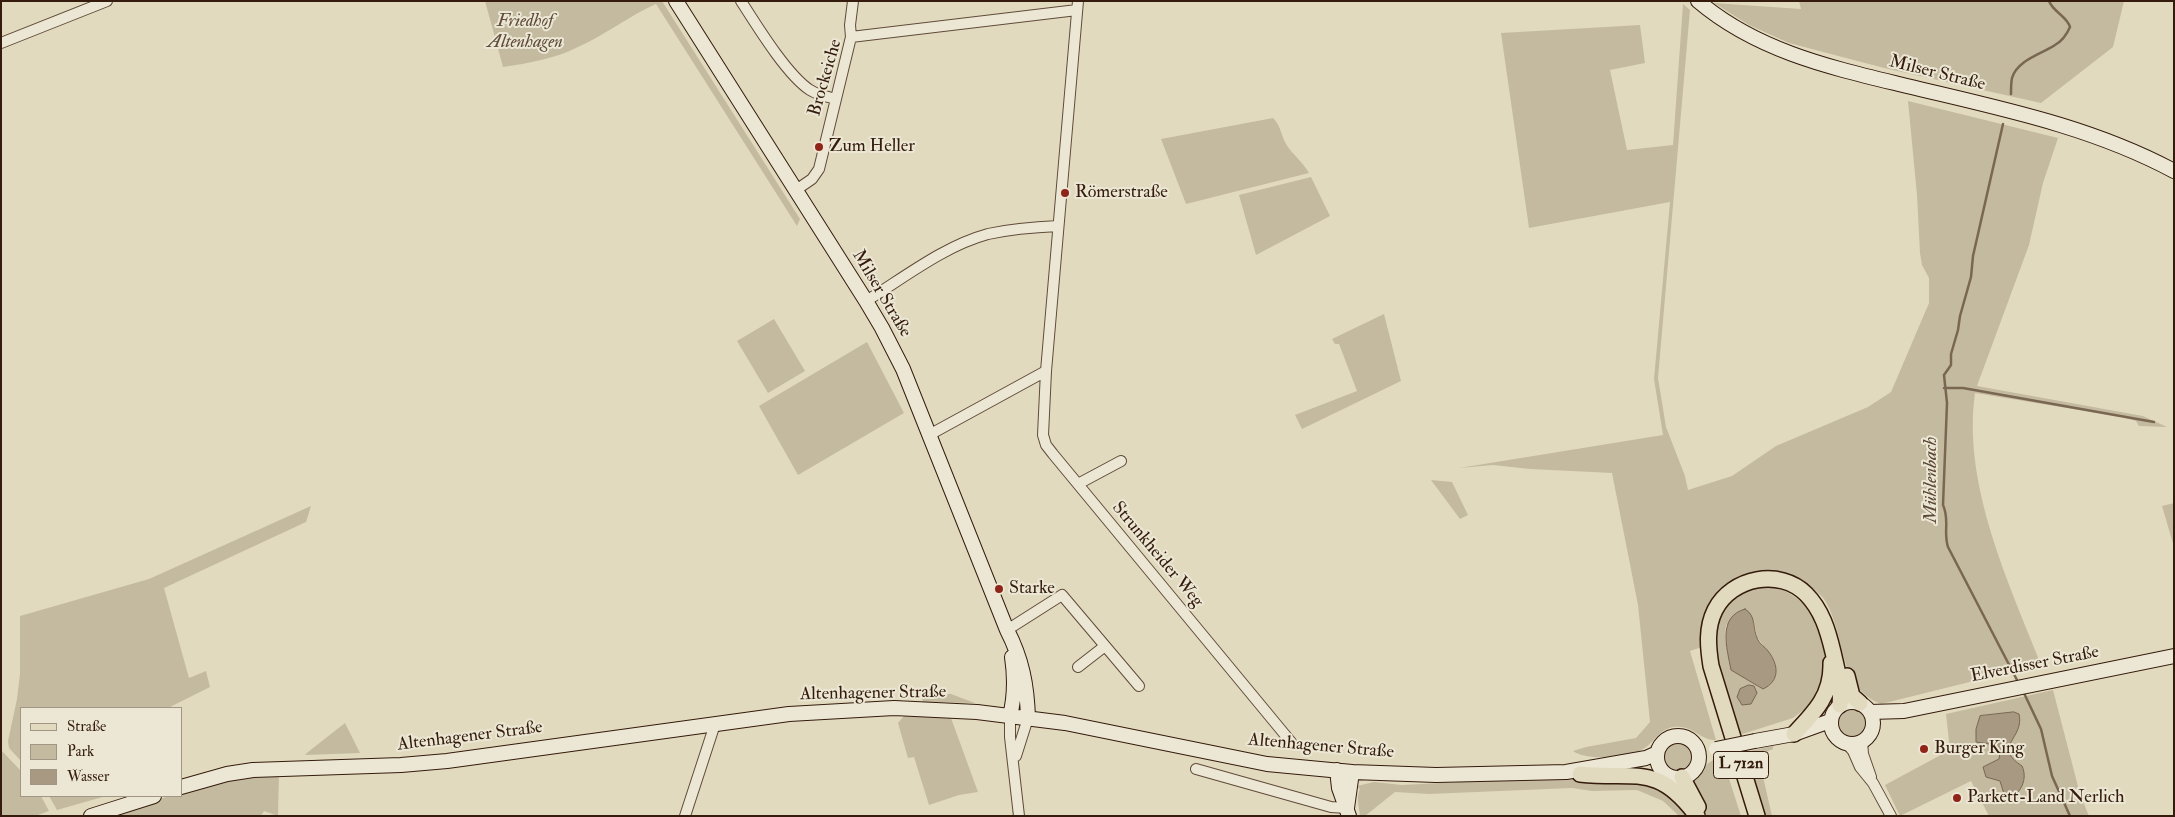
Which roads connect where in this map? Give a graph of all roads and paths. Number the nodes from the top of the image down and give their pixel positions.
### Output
1 (107, 1) edge
2 (676, 1) edge
3 (741, 1) edge
4 (853, 1) edge
5 (1698, 1) edge
6 (1078, 6) edge
7 (851, 38) junction
8 (1, 43) edge
9 (836, 100) junction
10 (2174, 171) edge
11 (796, 190) junction
12 (1058, 226) junction
13 (866, 301) junction
14 (1046, 371) junction
15 (929, 435) junction
16 (1121, 461) dead end
17 (1078, 484) junction
18 (1762, 572) dead end
19 (1007, 630) junction
20 (1828, 634) junction
21 (1105, 646) junction
22 (2174, 656) edge
23 (1078, 667) dead end
24 (1139, 686) dead end
25 (1840, 705) junction
26 (1865, 708) junction
27 (1904, 711) junction
28 (1010, 716) junction
29 (1028, 718) junction
30 (715, 724) junction
31 (1831, 727) junction
32 (1873, 727) junction
33 (1794, 734) junction
34 (1291, 742) dead end
35 (1862, 742) junction
36 (1847, 744) junction
37 (1695, 746) junction
38 (1716, 749) junction
39 (1659, 760) junction
40 (1014, 762) junction
41 (1698, 763) junction
42 (1196, 769) dead end
43 (1338, 770) junction
44 (1352, 772) junction
45 (1574, 773) junction
46 (1682, 777) junction
47 (1873, 783) junction
48 (182, 787) edge
49 (151, 797) edge
50 (1348, 812) edge
51 (91, 816) edge
52 (685, 816) edge
53 (1019, 816) edge
54 (1697, 816) edge
55 (1702, 816) edge
56 (1757, 816) edge
57 (1891, 816) edge

1 - 8 street
2 - 11 main road, Milser Straße
3 - 9 street
4 - 7 street
5 - 10 main road, Milser Straße
6 - 7 street, Brockeiche
6 - 12 street
7 - 9 street, Brockeiche
9 - 11 street, Brockeiche
11 - 13 main road, Milser Straße
12 - 13 street
12 - 14 street
13 - 15 main road, Milser Straße
14 - 15 street
14 - 17 street, Strunkheider Weg
15 - 19 main road, Milser Straße
16 - 17 street
17 - 34 street, Strunkheider Weg
18 - 26 main road
19 - 21 street
19 - 28 main road, Milser Straße
19 - 29 main road, Milser Straße
20 - 25 main road
20 - 33 main road
20 - 56 main road, L 712n
21 - 23 street
21 - 24 street
22 - 27 main road, Elverdisser Straße
25 - 26 main road
25 - 31 main road
26 - 27 main road, Elverdisser Straße
26 - 32 main road
27 - 32 main road, Elverdisser Straße
28 - 29 main road, Altenhagener Straße
28 - 30 main road, Altenhagener Straße
28 - 40 street
29 - 40 street
29 - 43 main road, Altenhagener Straße
30 - 48 main road, Altenhagener Straße
30 - 52 street
31 - 33 main road
31 - 36 main road
32 - 35 main road
33 - 38 main road, bridge
35 - 36 main road
35 - 47 street
36 - 47 street
37 - 38 main road
37 - 39 main road
37 - 41 main road
38 - 41 main road
39 - 45 main road, Altenhagener Straße
39 - 46 main road
40 - 53 street
41 - 46 main road
42 - 50 street
43 - 44 main road, Altenhagener Straße
43 - 50 main road
44 - 45 main road, Altenhagener Straße
44 - 50 main road
45 - 54 main road
46 - 55 main road
47 - 57 street
49 - 51 main road

